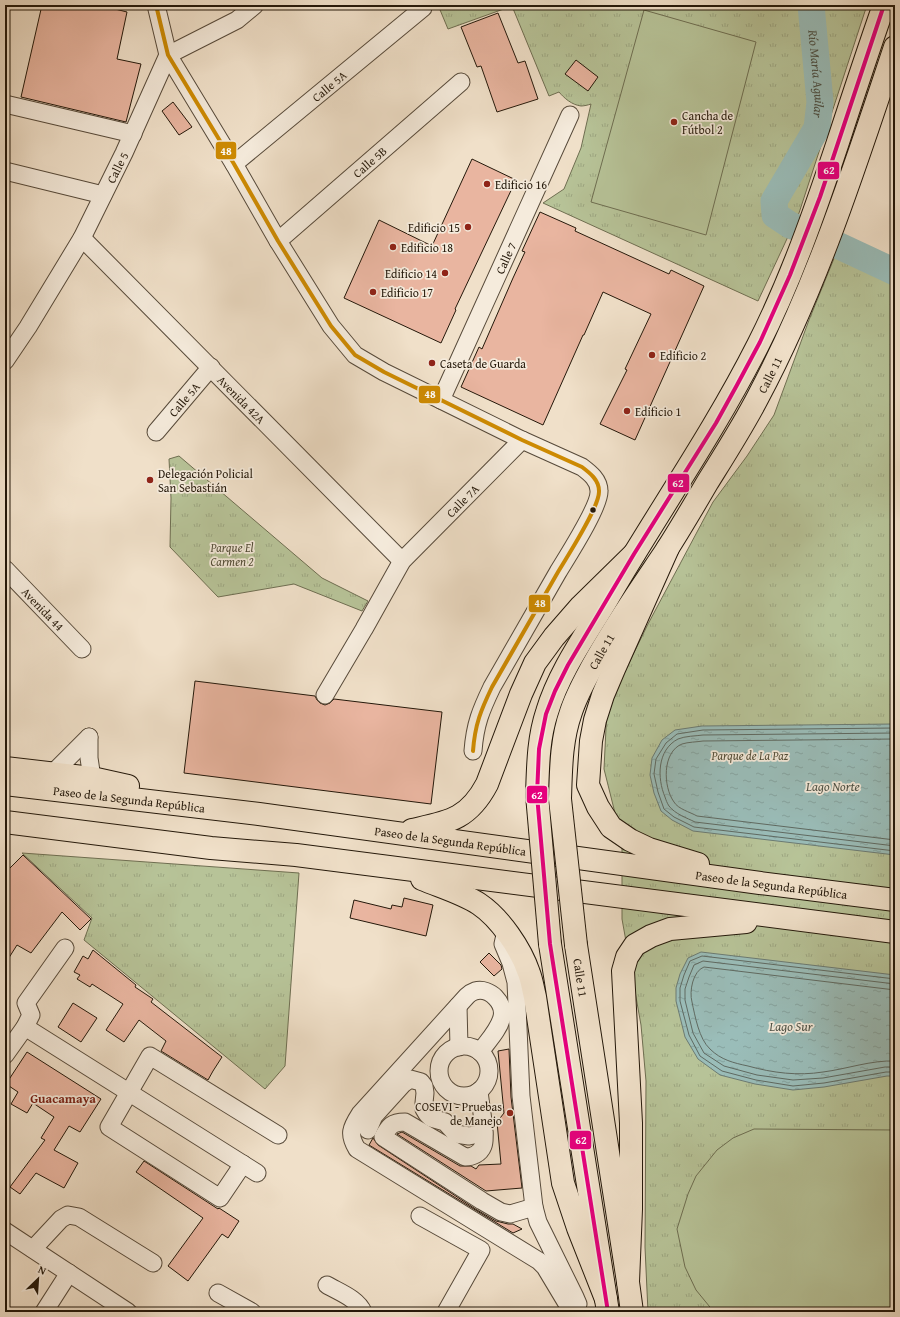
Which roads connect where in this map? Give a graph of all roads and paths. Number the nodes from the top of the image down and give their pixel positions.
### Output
1 (156, 5) edge
2 (255, 5) edge
3 (884, 5) edge
4 (423, 8) dead end
5 (895, 47) edge
6 (168, 55) junction
7 (461, 82) dead end
8 (5, 104) edge
9 (570, 115) dead end
10 (133, 134) junction
11 (234, 164) junction
12 (5, 170) edge
13 (103, 195) junction
14 (82, 238) junction
15 (278, 241) junction
16 (5, 361) edge
17 (211, 367) junction
18 (441, 400) junction
19 (156, 432) dead end
20 (522, 440) junction
21 (668, 548) junction
22 (634, 554) junction
23 (402, 560) junction
24 (5, 569) edge
25 (82, 649) dead end
26 (324, 695) dead end
27 (473, 751) dead end
28 (5, 768) edge
29 (52, 774) junction
30 (92, 778) junction
31 (5, 784) edge
32 (259, 814) junction
33 (5, 822) edge
34 (397, 834) junction
35 (5, 836) edge
36 (211, 848) junction
37 (393, 868) junction
38 (760, 883) junction
39 (895, 900) edge
40 (790, 919) junction
41 (506, 931) junction
42 (895, 932) edge
43 (65, 948) dead end
44 (458, 1006) junction
45 (25, 1027) junction
46 (459, 1046) junction
47 (480, 1052) junction
48 (5, 1055) edge
49 (479, 1091) junction
50 (129, 1092) junction
51 (368, 1131) junction
52 (484, 1133) junction
53 (278, 1135) dead end
54 (243, 1164) junction
55 (257, 1173) dead end
56 (534, 1207) junction
57 (420, 1216) dead end
58 (5, 1231) edge
59 (33, 1249) junction
60 (552, 1250) junction
61 (534, 1258) junction
62 (153, 1263) dead end
63 (69, 1273) junction
64 (628, 1282) junction
65 (327, 1285) dead end
66 (218, 1293) dead end
67 (607, 1306) edge
68 (44, 1312) edge
69 (128, 1312) edge
70 (252, 1312) edge
71 (363, 1312) edge
72 (446, 1312) edge
73 (572, 1312) edge
74 (580, 1312) edge
75 (632, 1312) edge

1 - 6 street
2 - 6 street
3 - 22 main road, Calle 11
4 - 11 street, Calle 5A
5 - 21 main road, Calle 11
6 - 10 street, Calle 5
6 - 11 street
7 - 15 street, Calle 5B
8 - 10 street
9 - 18 street, Calle 7
10 - 13 street, Calle 5
11 - 15 street
12 - 13 street
13 - 14 street, Calle 5
14 - 16 street, Calle 5
14 - 17 street, Avenida 42A
15 - 18 street
17 - 19 street, Calle 5A
17 - 23 street, Avenida 42A
18 - 20 street
20 - 23 street, Calle 7A
20 - 27 street
21 - 38 main road
21 - 64 main road, Calle 11, bridge
22 - 34 main road
22 - 67 main road, Calle 11, bridge
23 - 26 street, Calle 7A
24 - 25 street, Avenida 44
28 - 29 main road
29 - 30 main road
29 - 30 street
30 - 32 main road
31 - 32 main road, Paseo de la Segunda República
32 - 34 main road, Paseo de la Segunda República
33 - 36 main road
34 - 38 main road, Paseo de la Segunda República
35 - 36 main road
36 - 37 main road
37 - 40 main road
37 - 41 main road
38 - 39 main road, Paseo de la Segunda República
40 - 42 main road
40 - 64 main road
41 - 56 street
41 - 67 main road
43 - 45 street
44 - 46 street
44 - 47 street
44 - 51 street
45 - 48 street
45 - 50 street
46 - 47 street
46 - 49 street
47 - 49 street
49 - 52 street
50 - 53 street
50 - 54 street
50 - 54 street
51 - 52 street
51 - 52 street
51 - 56 street
51 - 61 street
54 - 55 street
56 - 60 street
57 - 72 street
58 - 59 street
59 - 62 street
59 - 63 street
60 - 61 street
60 - 74 street
61 - 73 street
63 - 68 street
63 - 69 street
64 - 75 main road, Calle 11
65 - 71 street
66 - 70 street

